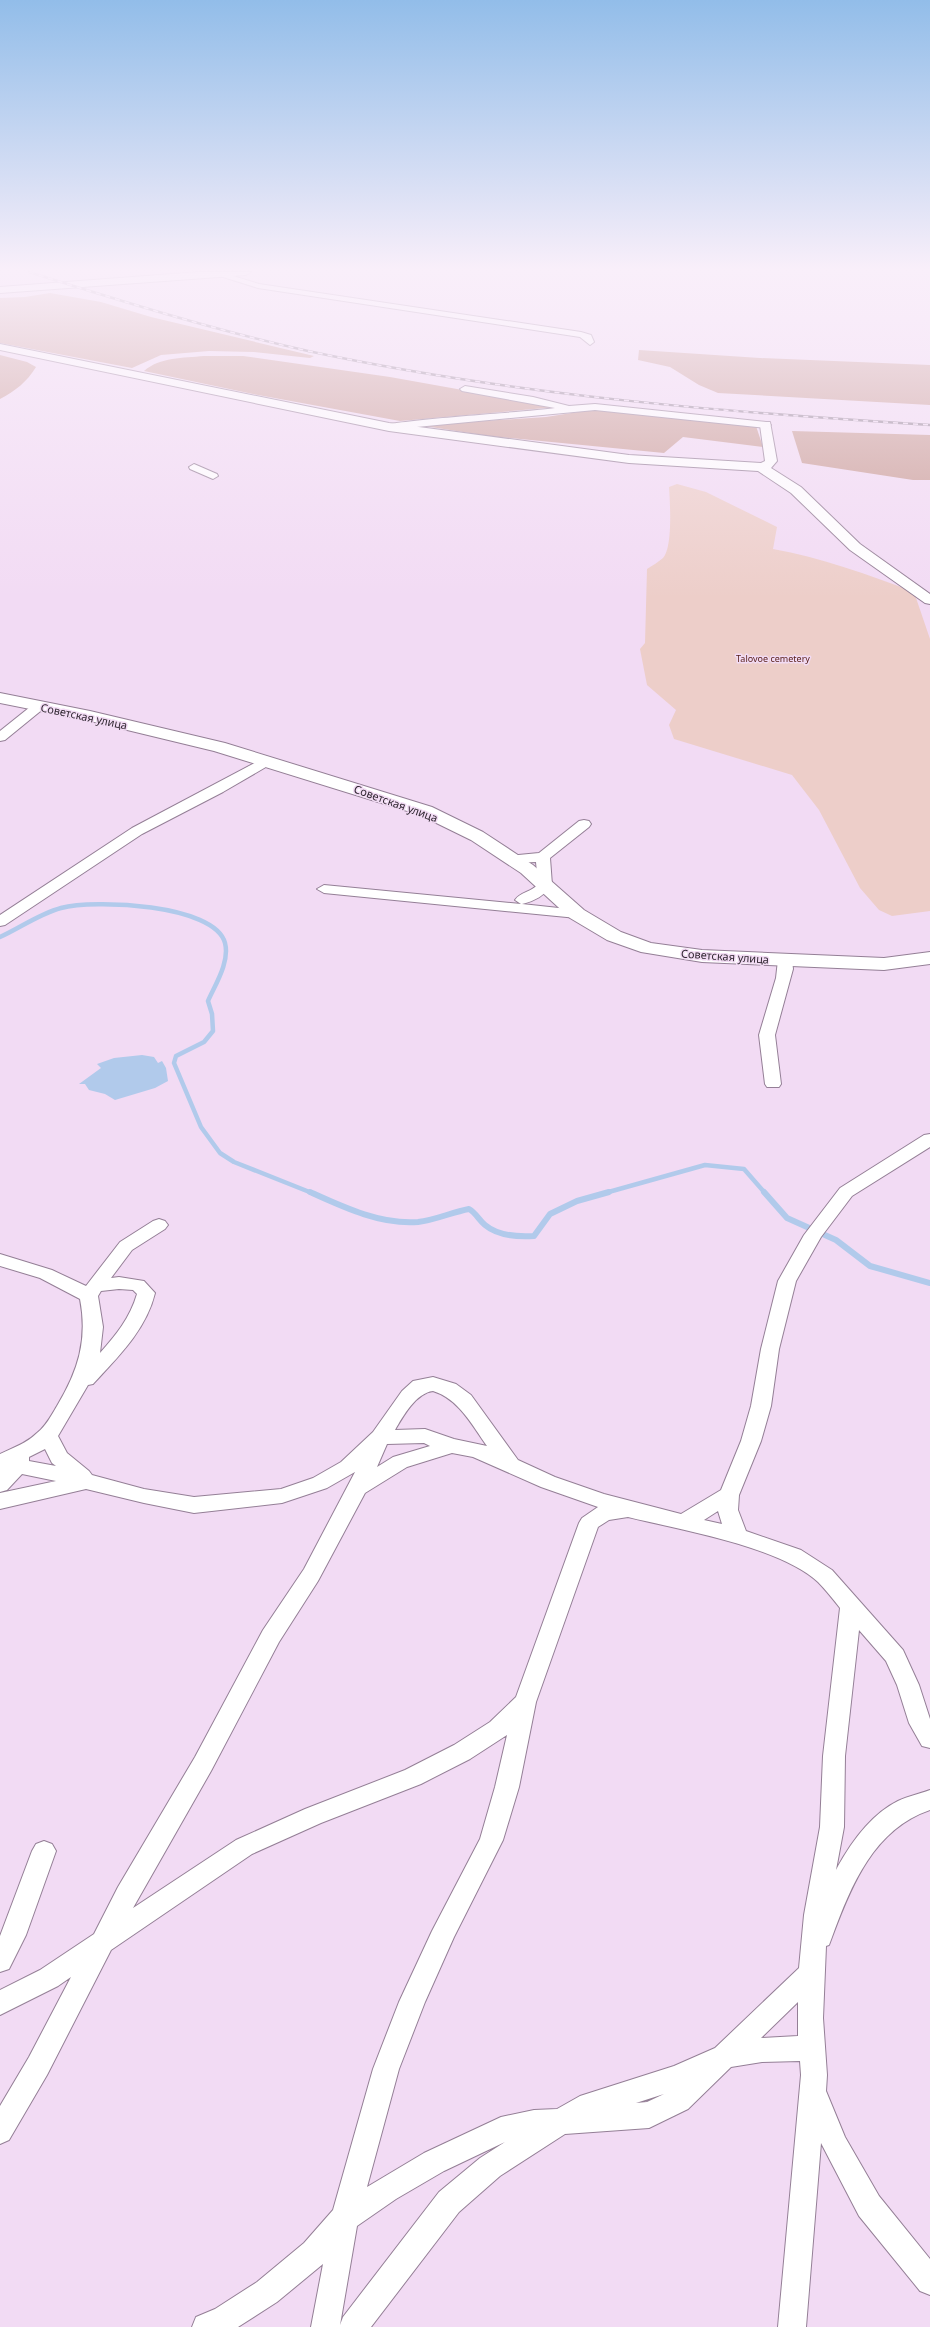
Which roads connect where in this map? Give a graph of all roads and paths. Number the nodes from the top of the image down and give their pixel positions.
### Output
1 (162, 381) edge
2 (465, 389) dead end
3 (567, 409) junction
4 (766, 424) joint
5 (385, 427) junction
6 (194, 467) dead end
7 (761, 467) junction
8 (213, 476) dead end
9 (930, 600) edge
10 (0, 698) edge
11 (39, 706) junction
12 (0, 738) edge
13 (266, 761) junction
14 (584, 824) dead end
15 (543, 857) junction
16 (512, 859) junction
17 (324, 889) dead end
18 (550, 889) junction
19 (522, 900) dead end
20 (532, 911) junction
21 (577, 914) junction
22 (0, 922) edge
23 (930, 958) edge
24 (785, 960) junction
25 (773, 1084) dead end
26 (930, 1139) edge
27 (159, 1226) dead end
28 (0, 1260) edge
29 (92, 1291) junction
30 (81, 1384) junction
31 (48, 1435) junction
32 (380, 1437) junction
33 (452, 1446) junction
34 (11, 1461) edge
35 (510, 1463) junction
36 (88, 1481) junction
37 (0, 1485) edge
38 (358, 1488) junction
39 (728, 1495) junction
40 (0, 1501) edge
41 (627, 1509) junction
42 (685, 1522) junction
43 (740, 1536) junction
44 (851, 1607) junction
45 (525, 1702) junction
46 (930, 1739) edge
47 (930, 1800) edge
48 (44, 1851) dead end
49 (103, 1943) junction
50 (0, 1961) edge
51 (811, 1967) junction
52 (0, 2003) edge
53 (812, 2048) junction
54 (722, 2058) junction
55 (813, 2092) junction
56 (563, 2120) junction
57 (0, 2131) edge
58 (345, 2218) junction
59 (930, 2281) edge
60 (206, 2327) edge
61 (325, 2327) edge
62 (353, 2327) edge
63 (792, 2327) edge

1 - 5 street
2 - 3 street
3 - 4 street
3 - 5 street
4 - 7 street
5 - 7 street
6 - 8 street
7 - 9 street
10 - 11 main road, Советская улица
11 - 12 street
11 - 13 main road, Советская улица
13 - 16 main road, Советская улица
13 - 22 street
14 - 15 street
15 - 16 street
15 - 18 street
16 - 18 main road, Советская улица
17 - 20 street
18 - 19 street
18 - 20 street
18 - 21 main road, Советская улица
20 - 21 street
21 - 24 main road, Советская улица
23 - 24 main road, Советская улица
24 - 25 street
26 - 39 street
27 - 29 street
28 - 29 street
29 - 30 street
29 - 30 street
30 - 31 street
31 - 34 street
31 - 36 street
32 - 33 street
32 - 35 street
32 - 36 street
32 - 38 street
33 - 35 street
33 - 38 street
34 - 36 street
34 - 37 street
35 - 41 street
36 - 40 street
38 - 49 street
39 - 42 street
39 - 43 street
41 - 42 street
41 - 45 street
42 - 43 street
43 - 44 street
44 - 46 street
44 - 51 street
45 - 49 street
45 - 58 street
47 - 51 street
48 - 50 street
49 - 52 street
49 - 57 street
51 - 53 street
51 - 54 street
53 - 54 street
53 - 55 street
54 - 56 street
55 - 59 street
55 - 63 street
56 - 58 street
56 - 62 street
58 - 60 street
58 - 61 street

